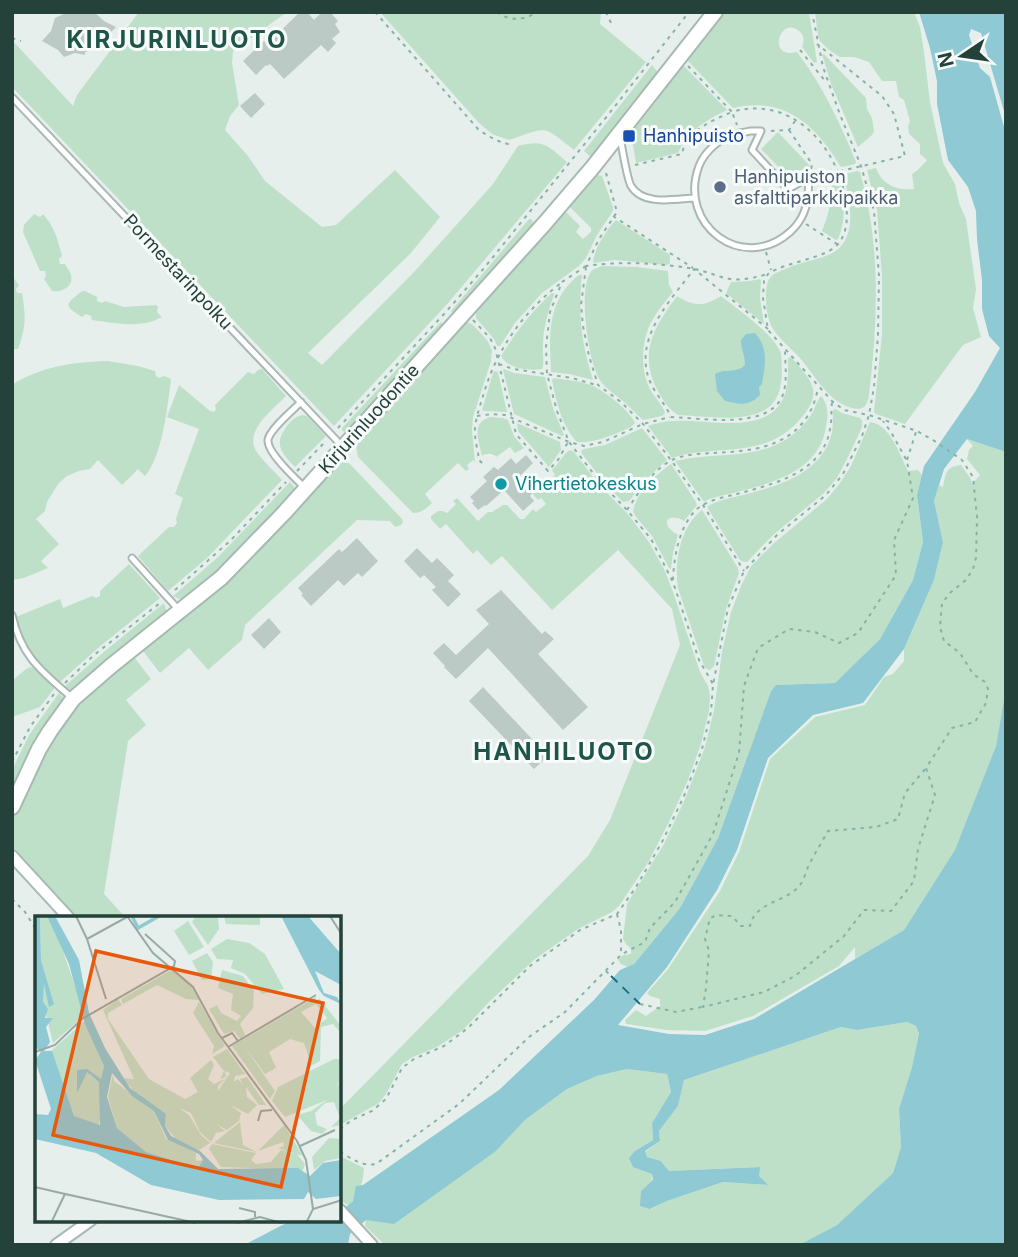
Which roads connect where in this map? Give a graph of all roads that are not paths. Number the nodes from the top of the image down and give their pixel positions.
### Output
1 (715, 12) edge
2 (12, 97) edge
3 (619, 134) junction
4 (694, 198) junction
5 (301, 402) junction
6 (343, 448) junction
7 (306, 489) junction
8 (132, 558) dead end
9 (180, 611) junction
10 (12, 615) edge
11 (73, 699) junction
12 (12, 807) edge
13 (12, 856) edge
14 (67, 916) edge
15 (341, 1211) edge
16 (88, 1222) edge
17 (56, 1245) edge
18 (372, 1245) edge

1 - 3 street, Kirjurinluodontie
2 - 5 lane, Pormestarinpolku
3 - 4 lane
3 - 6 street, Kirjurinluodontie
4 - 4 lane
5 - 6 lane, Pormestarinpolku
5 - 7 lane
6 - 7 street, Kirjurinluodontie
7 - 9 street, Kirjurinluodontie
8 - 9 lane
9 - 11 street, Kirjurinluodontie
10 - 11 lane
11 - 12 street, Kirjurinluodontie
13 - 14 street
15 - 18 street
16 - 17 street

